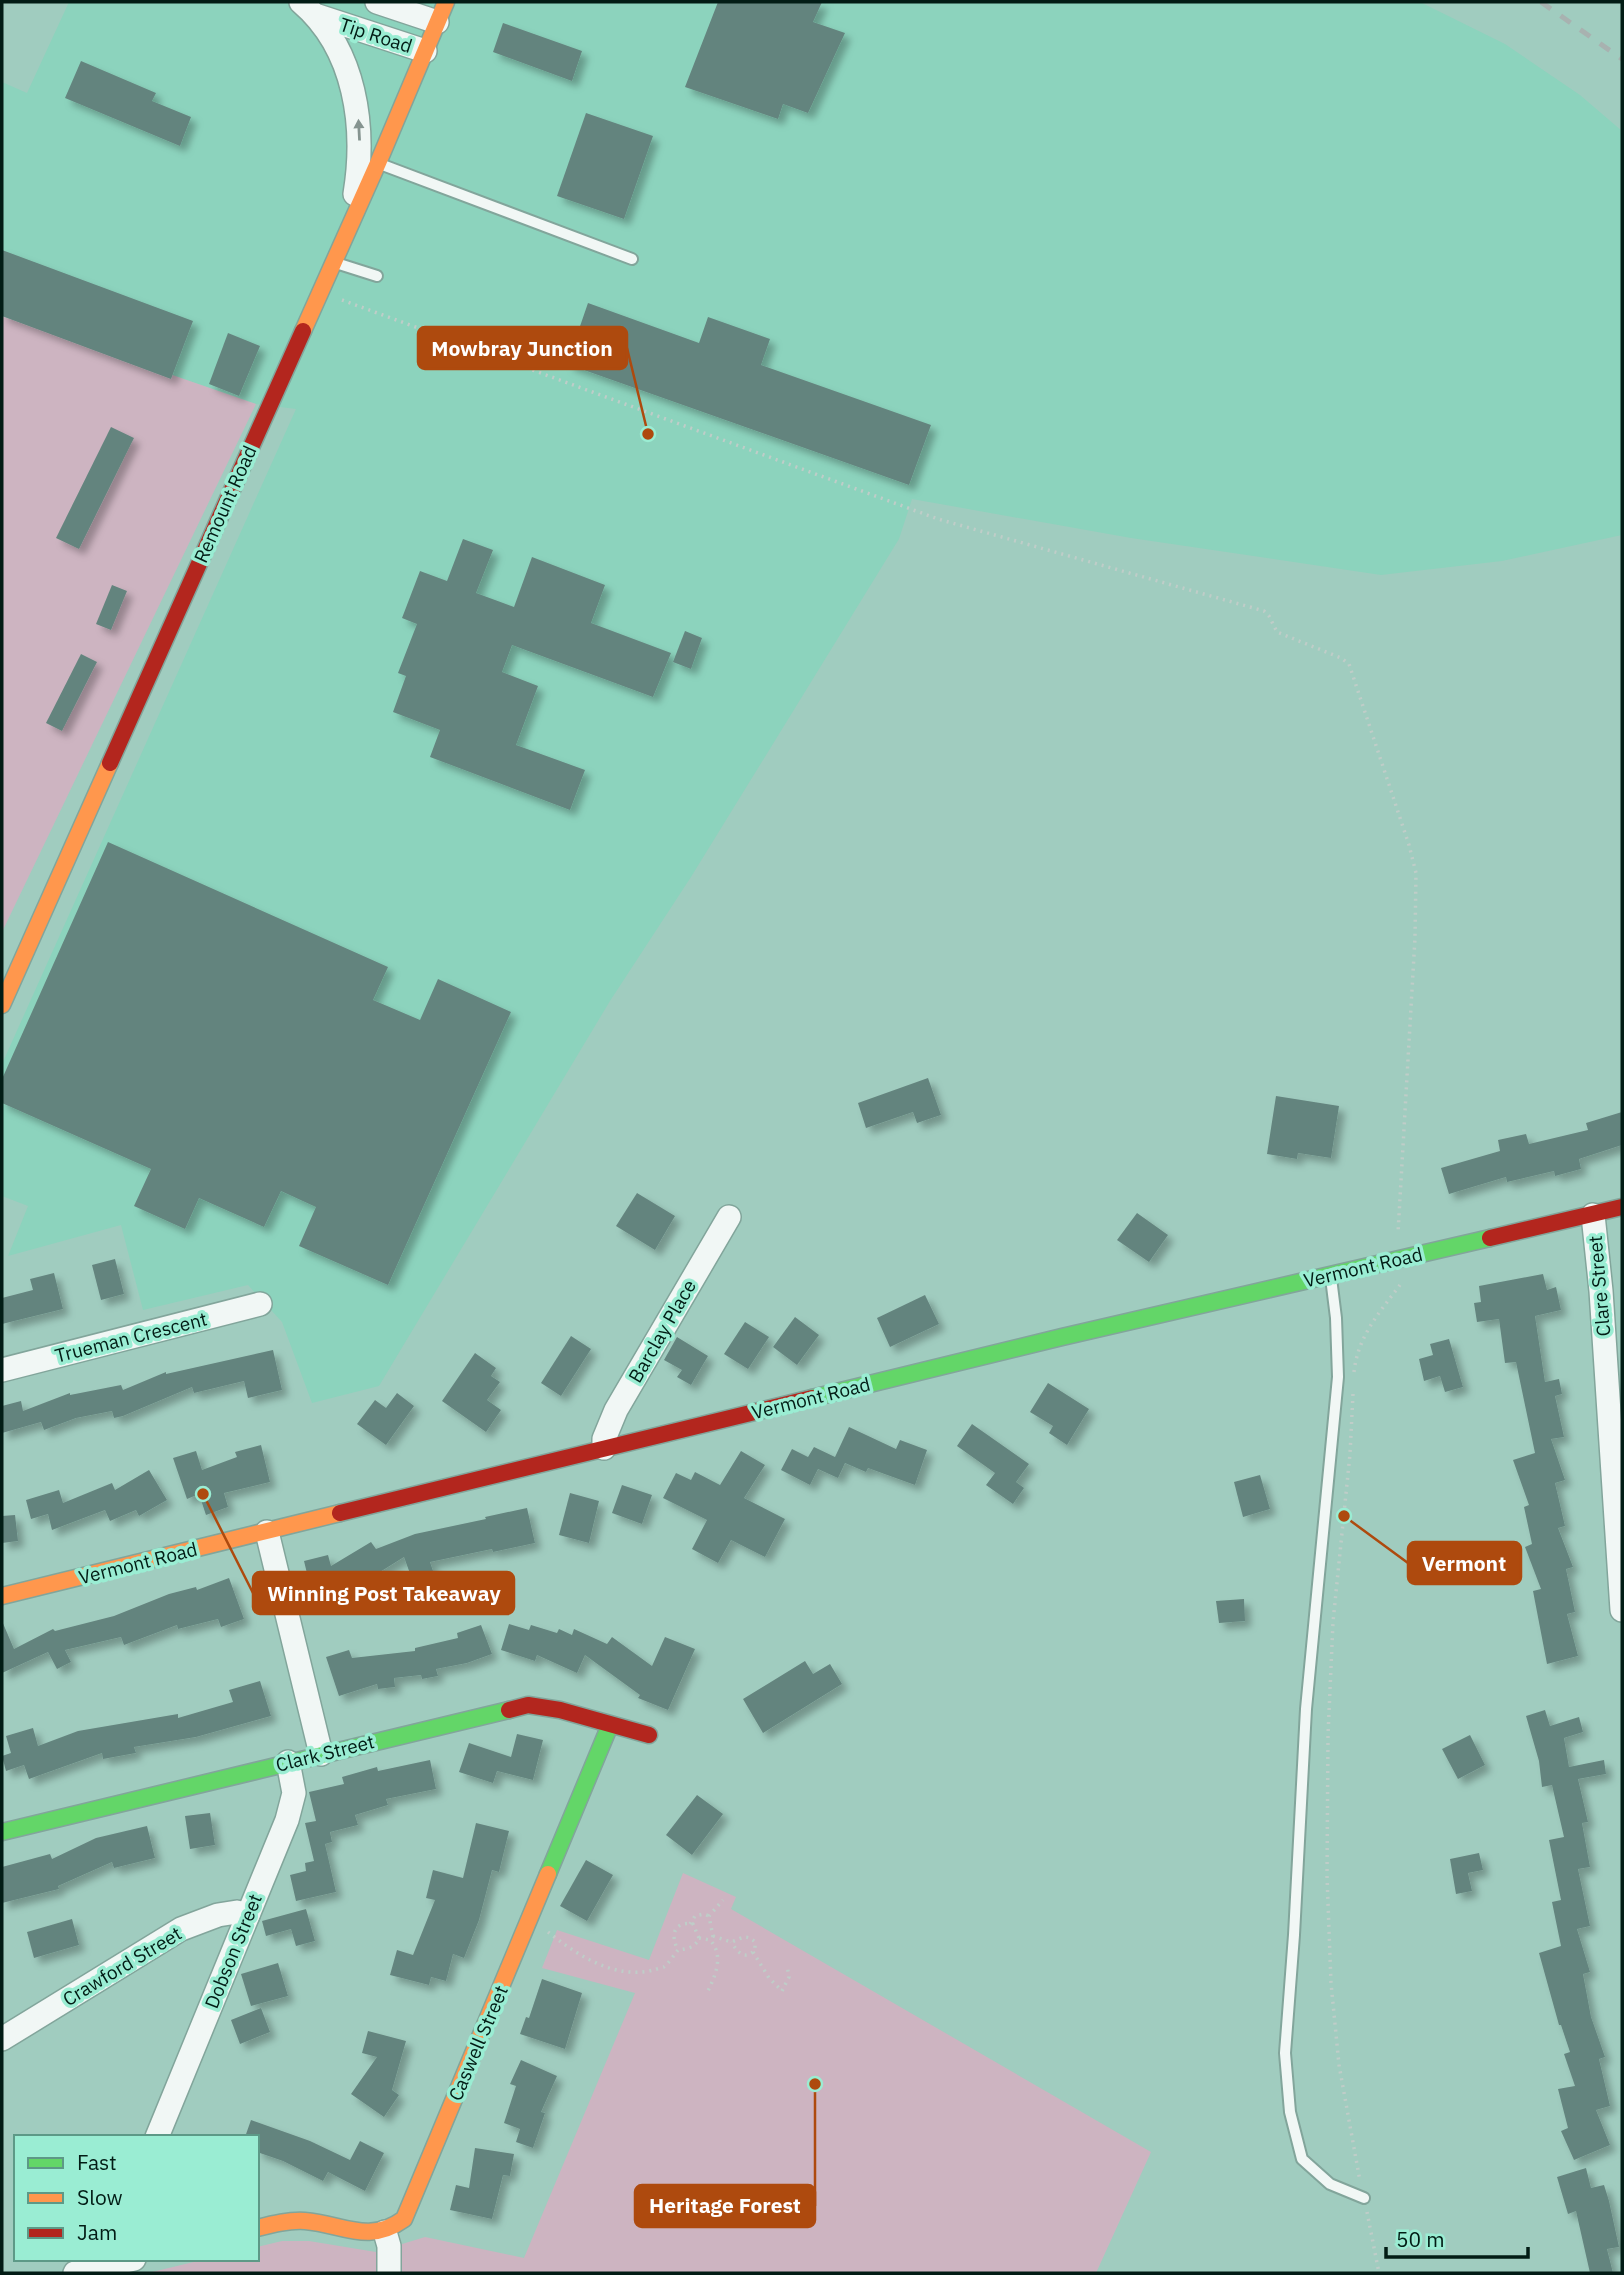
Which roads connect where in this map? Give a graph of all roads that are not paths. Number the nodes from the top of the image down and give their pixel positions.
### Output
1 (377, 2) edge
2 (320, 10) edge
3 (441, 12) edge
4 (425, 51) junction
5 (378, 163) junction
6 (351, 222) junction
7 (632, 259) dead end
8 (333, 262) junction
9 (377, 276) dead end
10 (2, 1004) edge
11 (1622, 1207) edge
12 (1593, 1215) junction
13 (729, 1217) dead end
14 (1331, 1275) junction
15 (260, 1304) dead end
16 (2, 1370) edge
17 (604, 1448) junction
18 (267, 1532) junction
19 (2, 1596) edge
20 (1622, 1610) edge
21 (610, 1725) junction
22 (649, 1735) dead end
23 (321, 1754) junction
24 (288, 1762) junction
25 (2, 1832) edge
26 (248, 1915) junction
27 (2, 2039) edge
28 (158, 2135) edge
29 (1364, 2199) road end
30 (259, 2228) edge
31 (385, 2232) junction
32 (126, 2261) edge
33 (75, 2273) edge
34 (389, 2273) edge

1 - 3 street, Tip Road
2 - 4 street, Tip Road
6 -> 2 street, Tip Road
3 - 4 street, Remount Road
4 - 5 street, Remount Road
5 - 6 street, Remount Road
5 - 7 lane
6 - 8 street, Remount Road
8 - 9 lane
8 - 10 street, Remount Road
11 - 12 street, Vermont Road
12 - 14 street, Vermont Road
12 - 20 street, Clare Street
13 - 17 street, Barclay Place
14 - 17 street, Vermont Road
14 - 29 lane
15 - 16 street, Trueman Crescent
17 - 18 street, Vermont Road
18 - 19 street, Vermont Road
18 - 23 street
21 - 22 street, Clark Street
21 - 23 street, Clark Street
21 - 31 street, Caswell Street
23 - 24 street, Clark Street
24 - 25 street, Clark Street
24 - 26 street, Dobson Street
26 - 27 street, Crawford Street
26 - 28 street, Dobson Street
30 - 31 street
31 - 34 street
32 - 33 street

